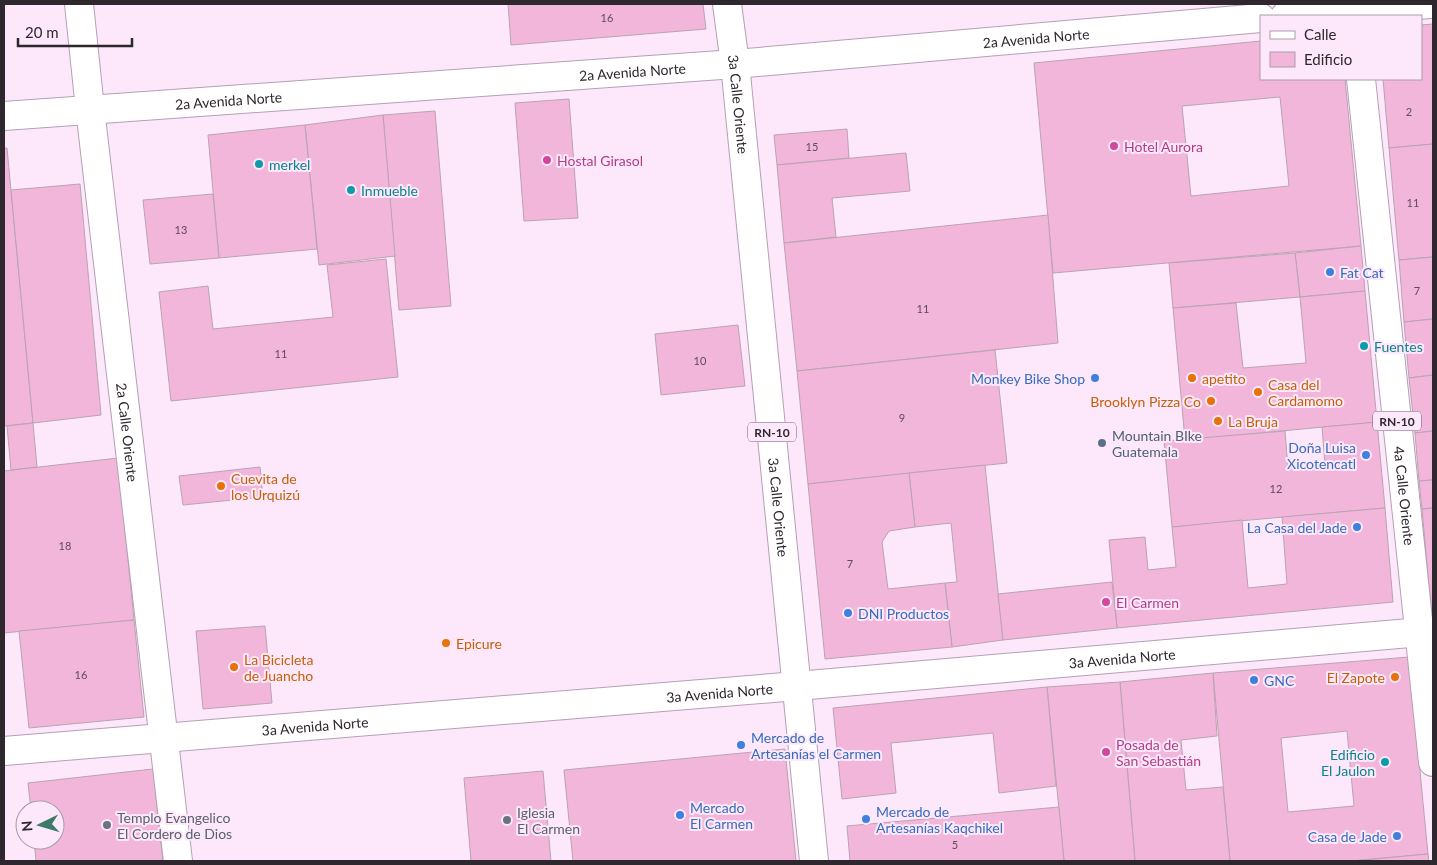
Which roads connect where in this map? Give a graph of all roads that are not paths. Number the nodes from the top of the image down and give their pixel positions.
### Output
1 (80, 4) edge
2 (727, 4) edge
3 (1430, 4) edge
4 (1354, 10) edge
5 (1296, 15) edge
6 (1260, 18) edge
7 (734, 64) junction
8 (1361, 80) edge
9 (90, 108) junction
10 (4, 116) edge
11 (1426, 631) edge
12 (797, 686) junction
13 (164, 739) junction
14 (4, 751) edge
15 (1433, 762) edge
16 (178, 861) edge
17 (814, 861) edge

1 - 9 street, 2a Calle Oriente
2 - 7 street, 3a Calle Oriente / RN-10
3 - 4 street
4 - 5 street
6 - 7 street, 2a Avenida Norte
7 - 9 street, 2a Avenida Norte
7 - 12 street, 3a Calle Oriente / RN-10
8 - 11 street, 4a Calle Oriente / RN-10
9 - 10 street, 2a Avenida Norte
9 - 13 street, 2a Calle Oriente
11 - 12 street, 3a Avenida Norte
11 - 15 street, 4a Calle Oriente / RN-10
12 - 13 street, 3a Avenida Norte
12 - 17 street, 3a Calle Oriente / RN-10
13 - 14 street, 3a Avenida Norte
13 - 16 street, 2a Calle Oriente

